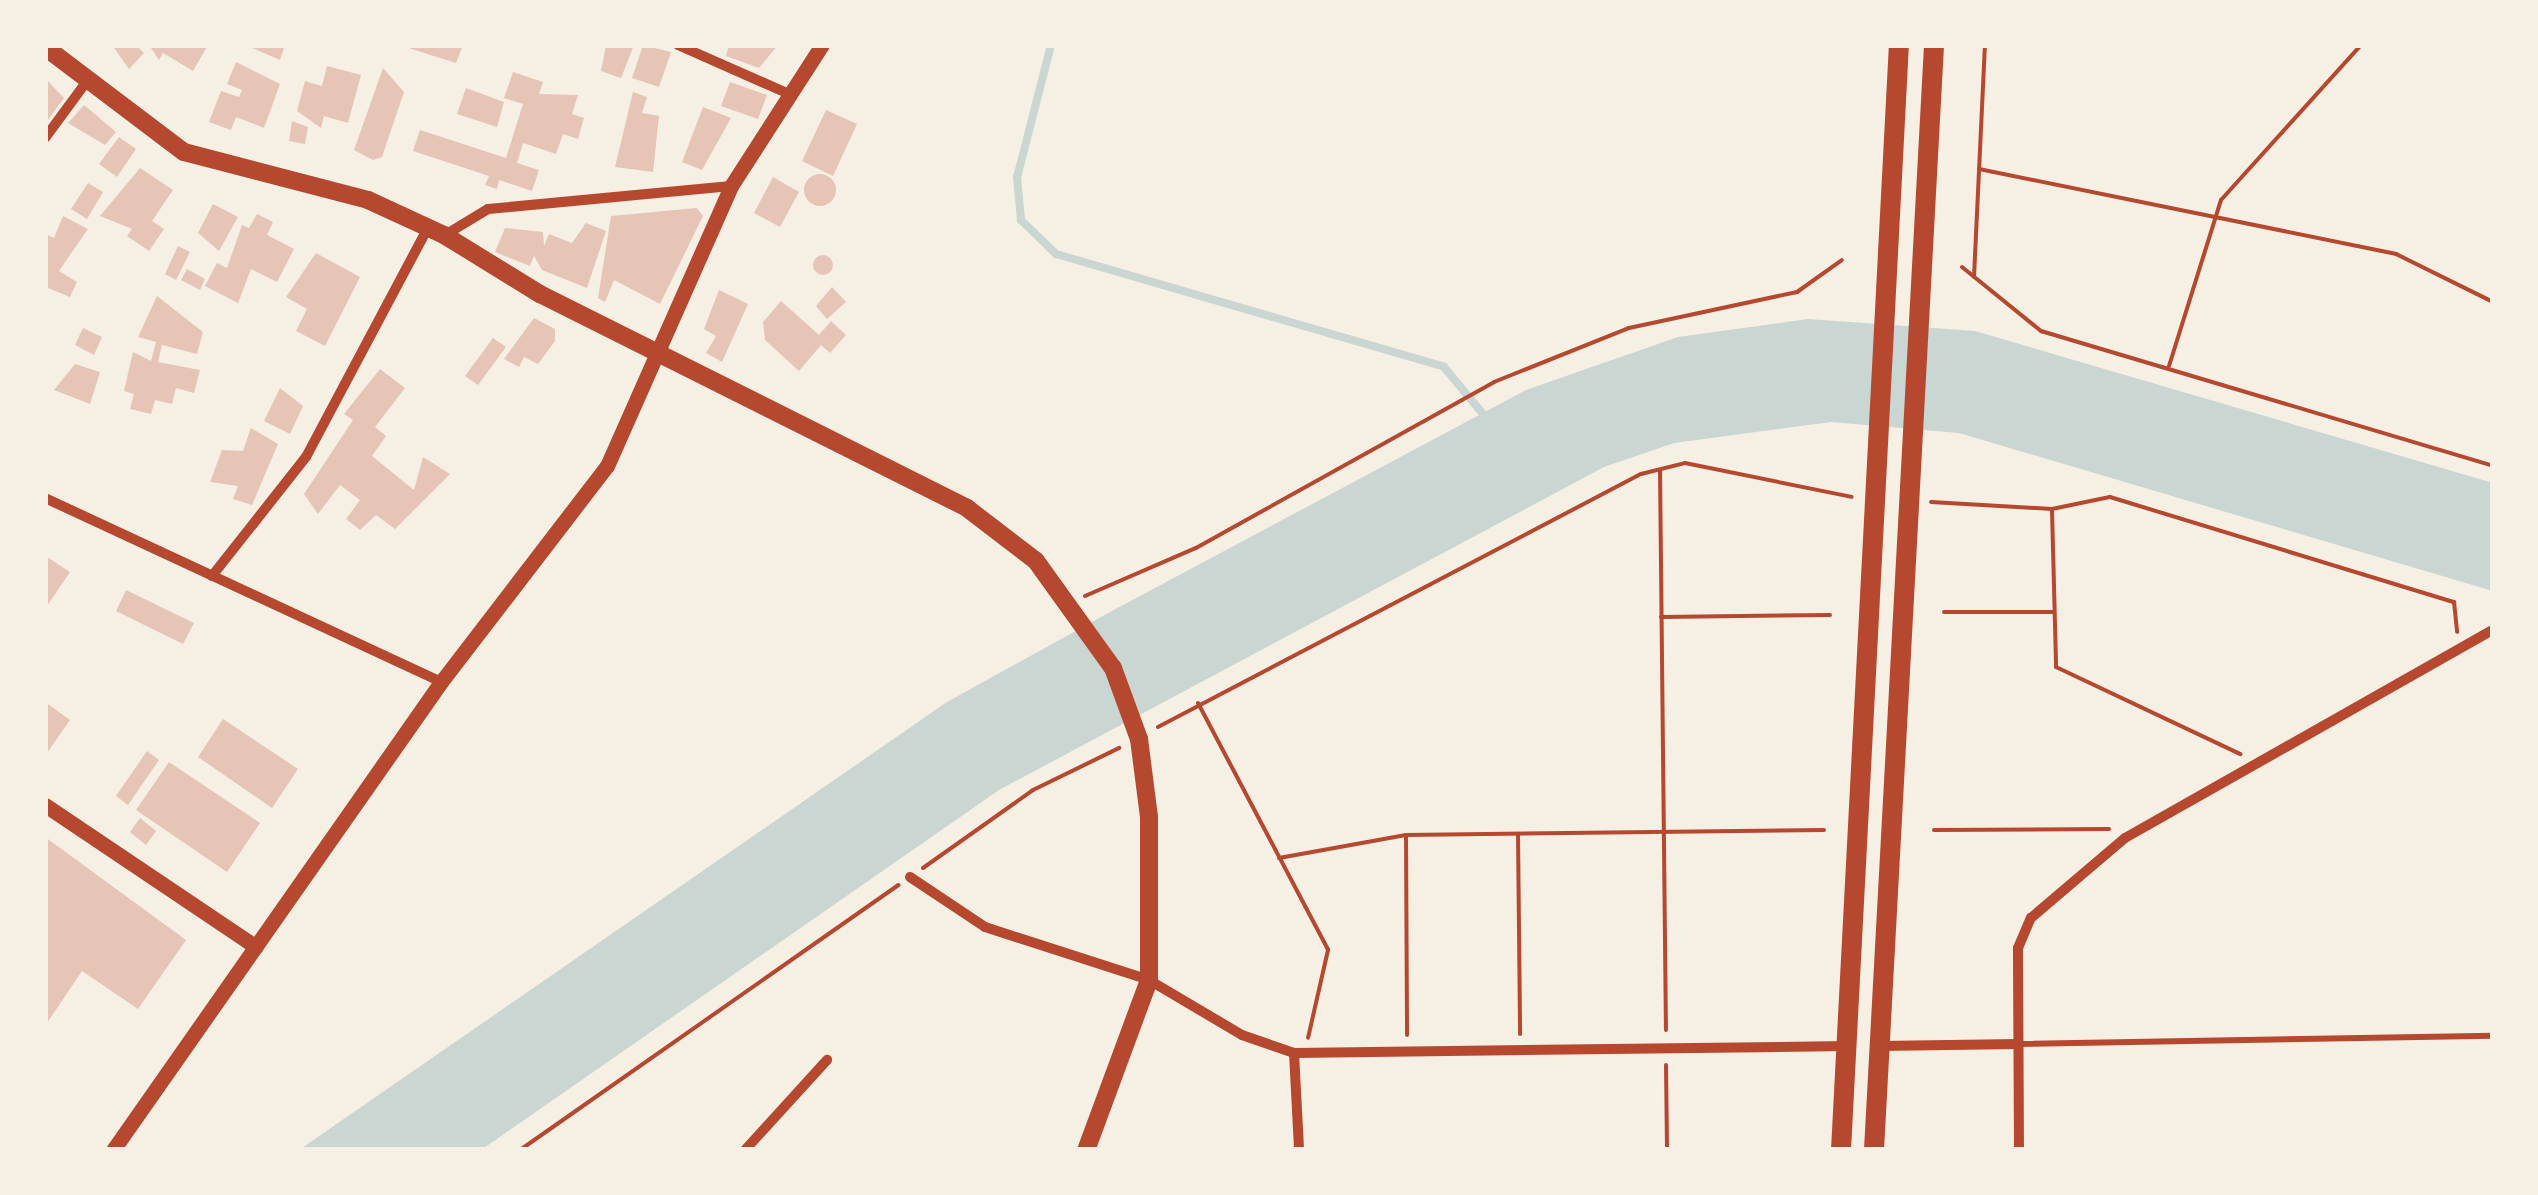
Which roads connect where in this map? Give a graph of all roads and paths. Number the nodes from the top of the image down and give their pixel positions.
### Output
1 (678, 45) edge
2 (822, 45) edge
3 (1898, 45) edge
4 (1934, 45) edge
5 (1985, 45) edge
6 (2361, 45) edge
7 (45, 47) edge
8 (88, 81) junction
9 (788, 93) junction
10 (45, 138) edge
11 (1979, 169) junction
12 (730, 186) junction
13 (2216, 215) junction
14 (436, 232) junction
15 (1842, 260) dead end
16 (1962, 268) dead end
17 (1974, 277) junction
18 (2493, 302) edge
19 (662, 353) junction
20 (2169, 366) junction
21 (2493, 466) edge
22 (1660, 469) junction
23 (45, 498) edge
24 (1872, 504) junction
25 (1917, 508) junction
26 (2052, 509) junction
27 (212, 576) junction
28 (1070, 600) junction
29 (1944, 612) dead end
30 (2054, 612) junction
31 (1830, 615) dead end
32 (1661, 618) junction
33 (2493, 630) edge
34 (2458, 647) junction
35 (441, 682) junction
36 (1198, 704) junction
37 (1136, 731) junction
38 (2258, 762) junction
39 (45, 805) edge
40 (1824, 830) dead end
41 (1934, 830) dead end
42 (1664, 832) junction
43 (1518, 834) junction
44 (1406, 836) junction
45 (2126, 838) junction
46 (1279, 858) junction
47 (910, 877) junction
48 (256, 947) junction
49 (1149, 980) junction
50 (2493, 1036) edge
51 (2018, 1044) junction
52 (1848, 1046) junction
53 (1880, 1046) junction
54 (1666, 1048) junction
55 (1520, 1049) junction
56 (1408, 1050) junction
57 (1299, 1053) junction
58 (827, 1060) dead end
59 (113, 1150) edge
60 (520, 1150) edge
61 (745, 1150) edge
62 (1086, 1150) edge
63 (1299, 1150) edge
64 (1667, 1150) edge
65 (1841, 1150) edge
66 (1874, 1150) edge
67 (2019, 1150) edge

1 - 9 street
2 - 9 street
3 - 24 highway
4 - 25 highway
5 - 11 path
6 - 13 path
7 - 8 main road
8 - 10 street
8 - 14 main road
9 - 12 street
11 - 13 path
11 - 17 path
12 - 14 street
12 - 19 street
13 - 18 path
13 - 20 path
14 - 19 main road
14 - 27 street
15 - 28 path
16 - 17 path
17 - 20 path
19 - 28 main road
19 - 35 street
20 - 21 path
22 - 24 path
22 - 32 path
22 - 36 path
23 - 27 street
24 - 52 highway
25 - 26 path
25 - 53 highway
26 - 30 path
26 - 34 path
27 - 35 street
28 - 37 main road
29 - 30 path
30 - 38 path
31 - 32 path
32 - 42 path
33 - 34 street
34 - 38 street
35 - 48 street
36 - 37 path
36 - 46 path
37 - 47 path
37 - 49 main road
38 - 45 street
39 - 48 street
40 - 42 path
41 - 45 path
42 - 43 path
42 - 54 path
43 - 44 path
43 - 55 path
44 - 46 path
44 - 56 path
45 - 51 street
46 - 57 path
47 - 49 street
47 - 60 path
48 - 59 street
49 - 57 street
49 - 62 main road
50 - 51 lane
51 - 53 street
51 - 67 street
52 - 54 street
52 - 65 highway
53 - 66 highway
54 - 55 street
54 - 64 path
55 - 56 street
56 - 57 street
57 - 63 street
58 - 61 street

